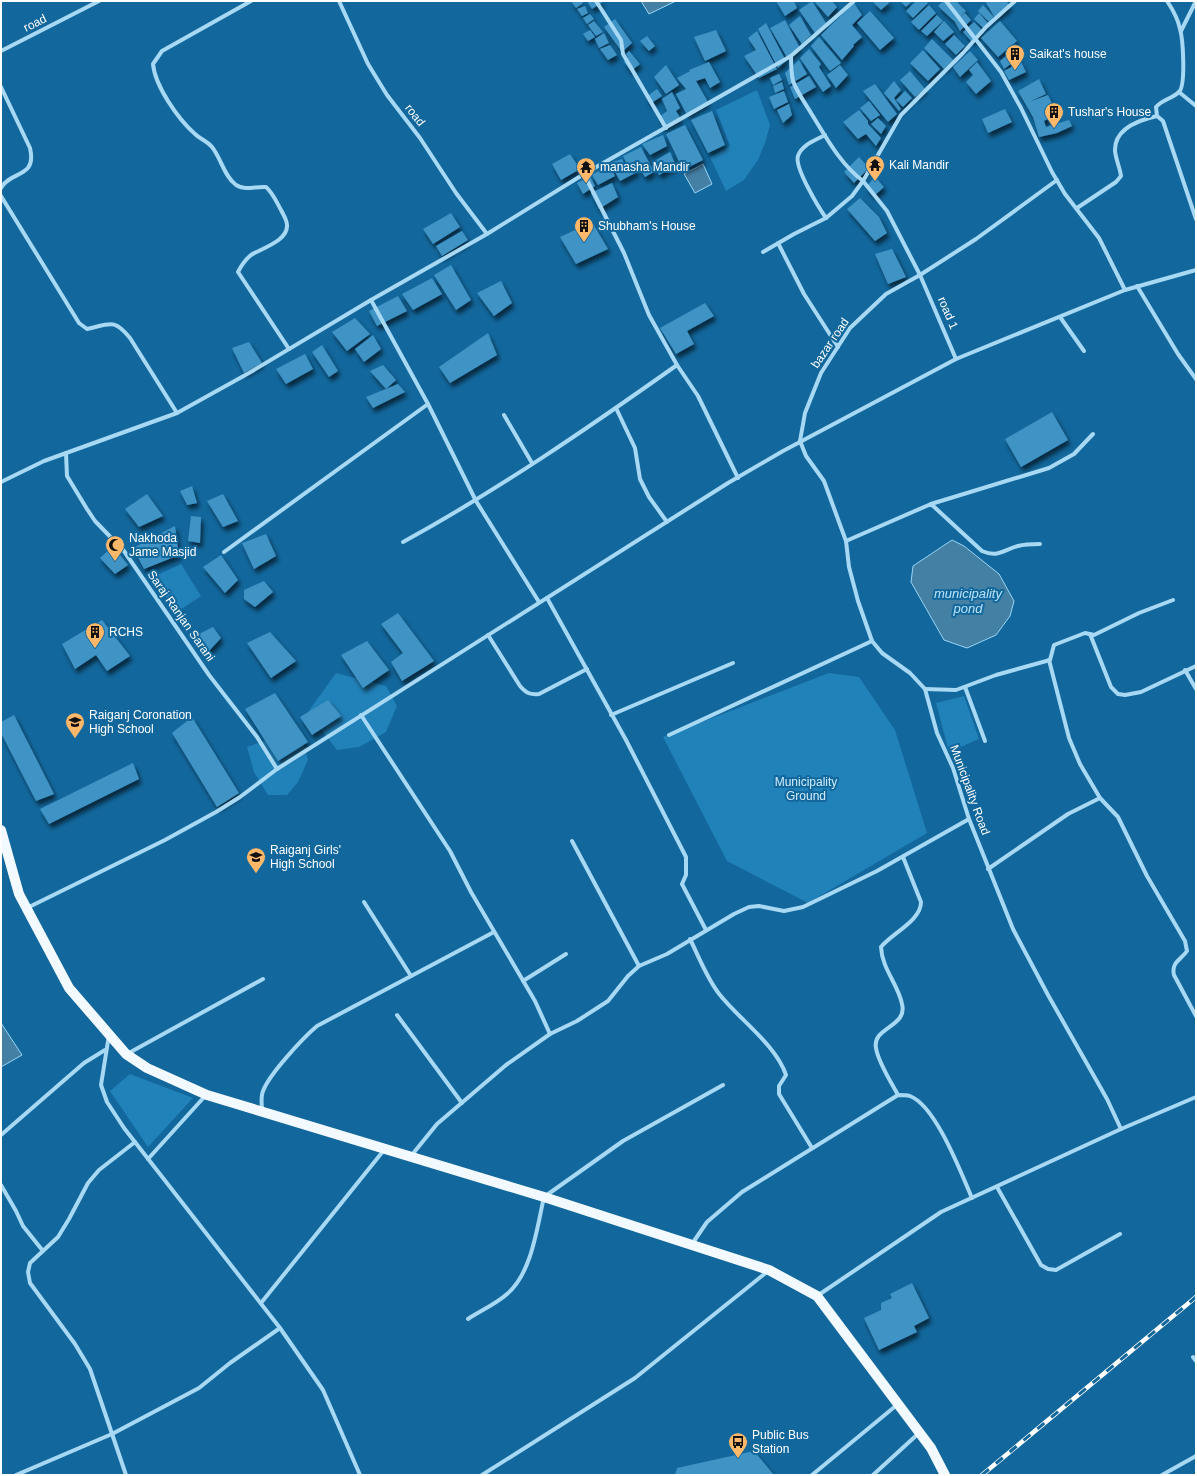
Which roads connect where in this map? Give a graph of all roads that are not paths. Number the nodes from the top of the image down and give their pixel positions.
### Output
1 (99, 1) edge
2 (251, 1) edge
3 (339, 1) edge
4 (596, 1) edge
5 (854, 1) edge
6 (946, 1) edge
7 (1015, 1) edge
8 (1167, 1) edge
9 (1196, 1) edge
10 (1181, 31) junction
11 (976, 39) junction
12 (1, 51) edge
13 (791, 56) junction
14 (1, 87) edge
15 (1179, 92) junction
16 (1196, 106) edge
17 (1157, 116) junction
18 (666, 128) junction
19 (825, 135) junction
20 (584, 174) junction
21 (1057, 180) junction
22 (863, 181) junction
23 (1, 188) edge
24 (1, 196) edge
25 (1077, 208) junction
26 (826, 218) junction
27 (1196, 219) edge
28 (487, 234) junction
29 (778, 243) junction
30 (763, 252) dead end
31 (1196, 270) edge
32 (920, 275) junction
33 (1137, 286) junction
34 (1124, 290) junction
35 (371, 300) junction
36 (1060, 317) junction
37 (838, 347) junction
38 (289, 349) junction
39 (1084, 351) dead end
40 (956, 359) junction
41 (677, 365) junction
42 (1196, 379) edge
43 (428, 404) junction
44 (616, 408) junction
45 (177, 413) junction
46 (504, 415) dead end
47 (1093, 434) dead end
48 (800, 441) junction
49 (66, 453) junction
50 (532, 463) junction
51 (738, 478) junction
52 (1, 482) edge
53 (476, 500) junction
54 (931, 504) junction
55 (668, 522) junction
56 (846, 541) junction
57 (403, 542) dead end
58 (1040, 544) dead end
59 (224, 552) dead end
60 (547, 598) junction
61 (1173, 600) dead end
62 (539, 602) junction
63 (1090, 634) junction
64 (488, 635) junction
65 (872, 641) junction
66 (1049, 660) junction
67 (733, 663) dead end
68 (1196, 666) edge
69 (587, 669) junction
70 (1185, 670) junction
71 (965, 686) junction
72 (925, 689) junction
73 (1196, 689) edge
74 (611, 715) junction
75 (361, 716) junction
76 (669, 734) dead end
77 (985, 741) dead end
78 (276, 769) junction
79 (1100, 798) junction
80 (969, 819) junction
81 (1, 830) edge
82 (572, 841) dead end
83 (903, 857) junction
84 (988, 868) junction
85 (364, 902) dead end
86 (26, 908) junction
87 (706, 930) junction
88 (494, 932) junction
89 (690, 939) junction
90 (566, 954) dead end
91 (639, 966) junction
92 (411, 976) junction
93 (263, 979) dead end
94 (523, 981) junction
95 (397, 1015) dead end
96 (1196, 1016) edge
97 (550, 1034) junction
98 (109, 1035) junction
99 (105, 1050) junction
100 (126, 1054) junction
101 (723, 1086) dead end
102 (207, 1094) junction
103 (898, 1095) junction
104 (1196, 1097) edge
105 (462, 1103) junction
106 (262, 1111) junction
107 (1122, 1129) junction
108 (1, 1135) edge
109 (135, 1142) junction
110 (385, 1148) junction
111 (812, 1148) junction
112 (411, 1156) junction
113 (148, 1159) junction
114 (1, 1184) edge
115 (997, 1187) junction
116 (544, 1197) junction
117 (972, 1198) junction
118 (1120, 1234) dead end
119 (692, 1244) junction
120 (43, 1251) junction
121 (769, 1270) junction
122 (816, 1296) junction
123 (261, 1303) junction
124 (468, 1319) dead end
125 (280, 1328) junction
126 (898, 1404) junction
127 (919, 1432) junction
128 (112, 1434) junction
129 (1196, 1456) edge
130 (16, 1475) edge
131 (126, 1475) edge
132 (360, 1475) edge
133 (482, 1475) edge
134 (812, 1475) edge
135 (873, 1475) edge
136 (945, 1475) edge
137 (1162, 1475) edge

1 - 12 street, road
2 - 38 street
3 - 28 street, road
4 - 18 street
5 - 13 street
6 - 11 street
7 - 11 street
8 - 10 street
9 - 10 street
10 - 15 street
11 - 21 street
11 - 22 street
13 - 18 street
13 - 19 street
14 - 23 street
15 - 16 street
15 - 17 street
17 - 25 street
17 - 27 street
18 - 20 street
19 - 22 street
19 - 26 street
20 - 28 street
20 - 41 street
21 - 25 street
21 - 32 street, bazar road
22 - 26 street
22 - 32 street
24 - 45 street
25 - 34 street
26 - 29 street
28 - 35 street
29 - 30 street
29 - 37 street
31 - 33 street
32 - 37 street, bazar road
32 - 40 street, road 1
33 - 34 street
33 - 42 street
34 - 36 street
35 - 38 street
35 - 43 street
36 - 39 street
36 - 40 street
37 - 48 street, bazar road
38 - 45 street
40 - 48 street
41 - 44 street
41 - 51 street
43 - 53 street
43 - 59 street
44 - 50 street
44 - 55 street
45 - 49 street
46 - 50 street
47 - 54 street
48 - 51 street
48 - 56 street, Municipality Road
49 - 52 street
49 - 78 street, Saraj Ranjan Sarani
50 - 53 street
51 - 55 street
53 - 57 street
53 - 62 street
54 - 56 street
54 - 58 street
55 - 60 street
56 - 65 street, Municipality Road
60 - 62 street
60 - 69 street
61 - 63 street
62 - 64 street
63 - 66 street
63 - 70 street
64 - 69 street
64 - 75 street
65 - 72 street, Municipality Road
65 - 76 street
66 - 71 street
66 - 79 street
67 - 74 street
68 - 70 street
69 - 74 street
70 - 73 street
71 - 72 street
71 - 77 street
72 - 80 street, Municipality Road
74 - 87 street
75 - 78 street
75 - 88 street
78 - 86 street
79 - 84 street
79 - 96 street
80 - 83 street
80 - 84 street, Municipality Road
81 - 86 main road
82 - 91 street
83 - 87 street
83 - 103 street
84 - 107 street, Municipality Road
85 - 92 street
86 - 98 main road
87 - 89 street
88 - 92 street
88 - 94 street
89 - 91 street
89 - 111 street
90 - 94 street
91 - 97 street
92 - 106 street
93 - 100 street
94 - 97 street
95 - 105 street
97 - 105 street
98 - 99 street
98 - 100 main road
99 - 108 street
99 - 109 street
100 - 102 main road
101 - 116 street
102 - 106 main road
102 - 113 street
103 - 111 street
103 - 117 street
104 - 107 street
105 - 112 street
106 - 110 main road
107 - 115 street
109 - 113 street
109 - 120 street
110 - 112 main road
110 - 123 street
111 - 119 street
112 - 116 main road
113 - 123 street
114 - 120 street
115 - 117 street
115 - 118 street
116 - 119 main road
116 - 124 street
117 - 122 street
119 - 121 main road
120 - 128 street
121 - 122 main road
121 - 133 street
122 - 126 main road
123 - 125 street
125 - 128 street
125 - 132 street
126 - 127 main road
126 - 134 street
127 - 135 street
127 - 136 main road
128 - 130 street
128 - 131 street
129 - 137 street

